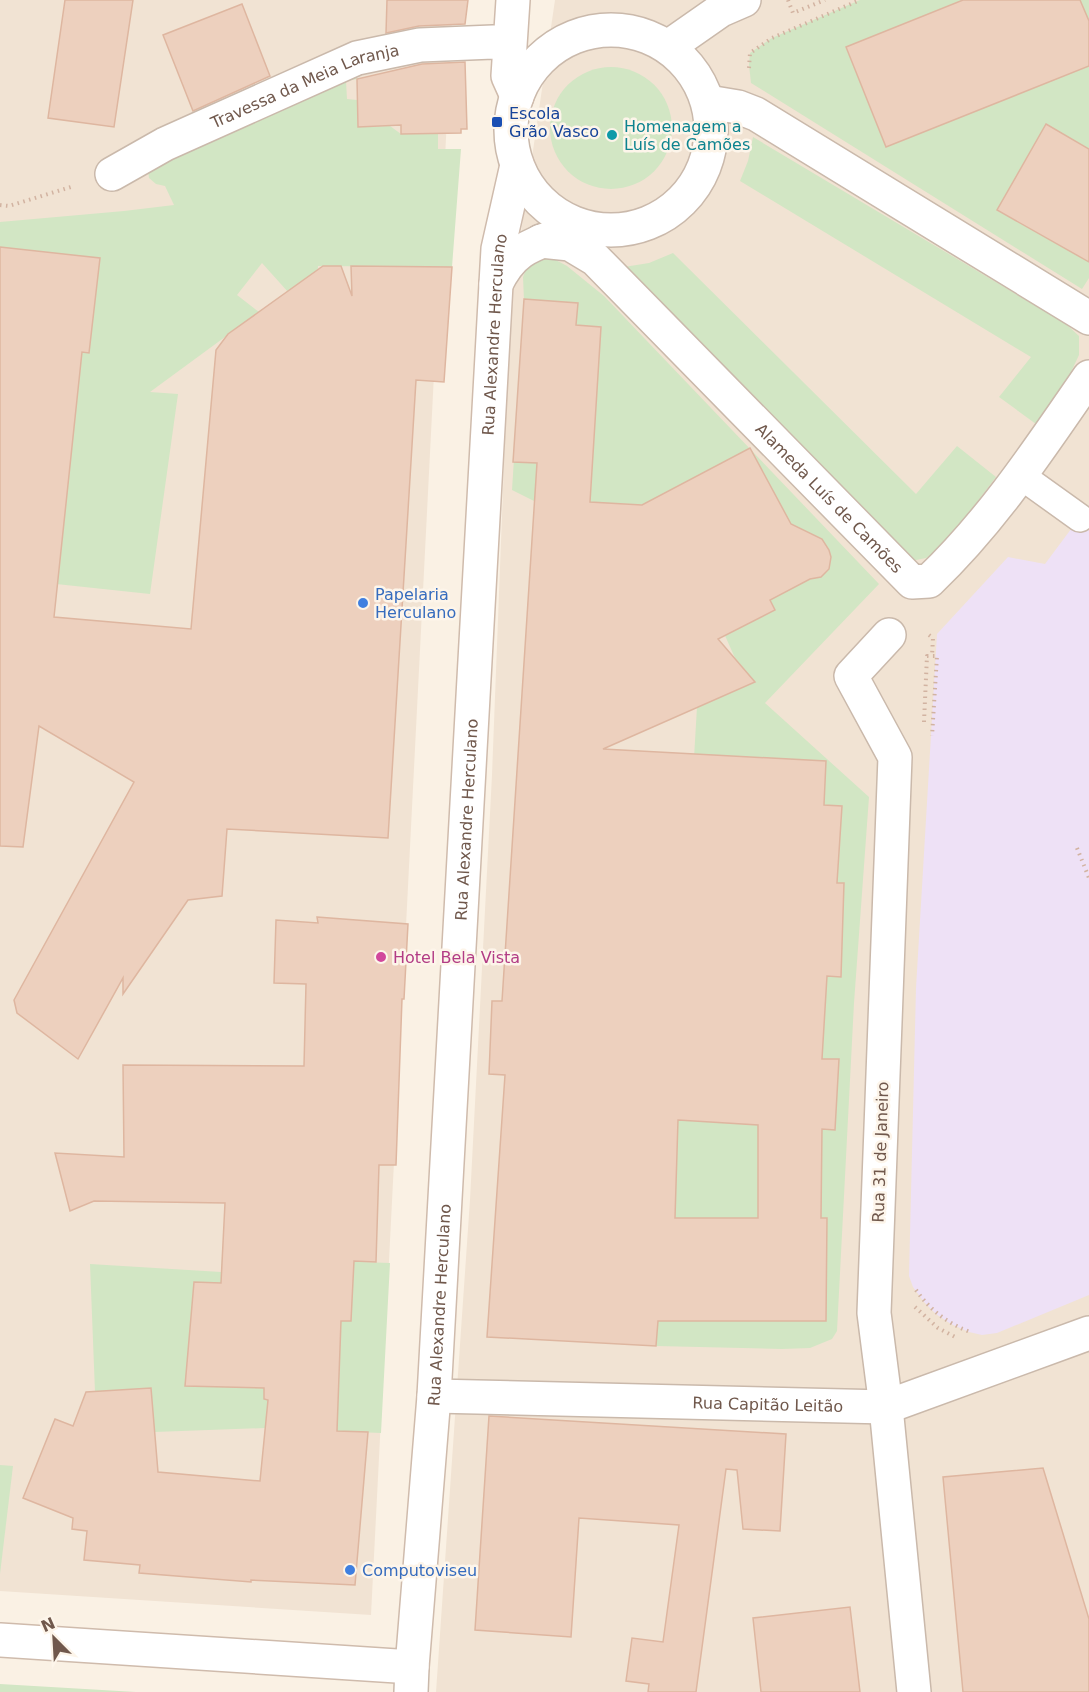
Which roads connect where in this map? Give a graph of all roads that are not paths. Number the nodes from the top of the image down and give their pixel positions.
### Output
1 (513, 0) edge
2 (744, 0) edge
3 (509, 43) junction
4 (668, 46) junction
5 (517, 96) junction
6 (708, 102) junction
7 (517, 165) junction
8 (112, 174) road end
9 (580, 237) junction
10 (496, 284) junction
11 (1089, 318) edge
12 (1089, 377) edge
13 (1020, 475) junction
14 (1080, 518) dead end
15 (889, 635) dead end
16 (1089, 1333) edge
17 (434, 1396) junction
18 (886, 1407) junction
19 (0, 1640) edge
20 (412, 1680) edge
21 (914, 1692) edge

1 - 3 street
2 - 4 street
3 - 5 street
3 - 8 street, Travessa da Meia Laranja
4 - 5 street
4 - 6 street
5 - 7 street
6 - 9 street
6 - 11 street
7 - 9 street
7 - 10 street, Rua Alexandre Herculano
9 - 10 street
9 - 13 street, Alameda Luís de Camões
10 - 17 street, Rua Alexandre Herculano
12 - 13 street, Alameda Luís de Camões
13 - 14 lane
15 - 18 street, Rua 31 de Janeiro
16 - 18 street, Rua Capitão Leitão
17 - 18 street, Rua Capitão Leitão
17 - 20 street, Rua Alexandre Herculano
18 - 21 street, Rua 31 de Janeiro
19 - 20 street

